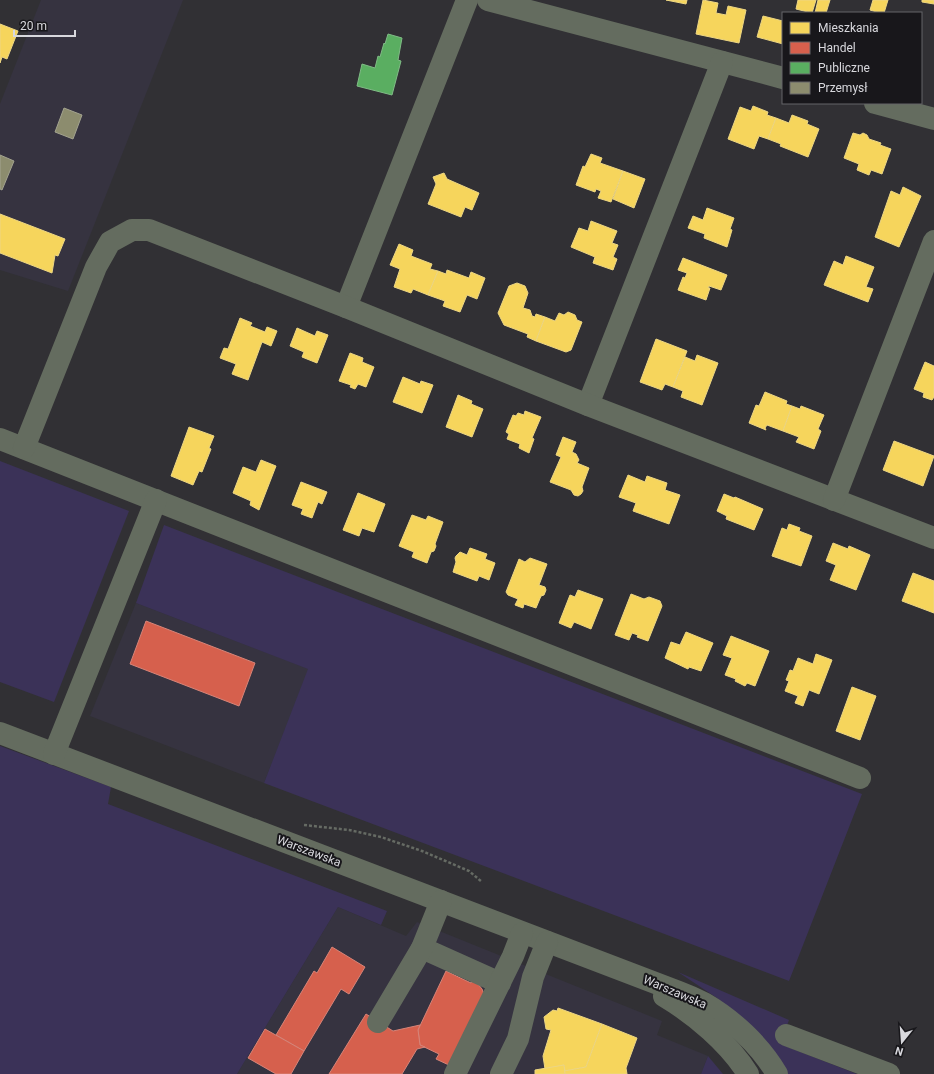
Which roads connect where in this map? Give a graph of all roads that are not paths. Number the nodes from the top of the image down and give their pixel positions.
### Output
1 (467, 0) edge
2 (488, 0) edge
3 (722, 62) junction
4 (782, 78) edge
5 (879, 104) edge
6 (934, 119) edge
7 (934, 241) edge
8 (346, 307) junction
9 (588, 406) junction
10 (0, 439) edge
11 (24, 448) junction
12 (156, 500) junction
13 (834, 500) junction
14 (934, 538) edge
15 (0, 733) edge
16 (54, 754) junction
17 (860, 778) dead end
18 (441, 901) junction
19 (522, 933) junction
20 (547, 942) junction
21 (422, 948) junction
22 (618, 969) junction
23 (500, 983) junction
24 (378, 1022) dead end
25 (786, 1035) dead end
26 (455, 1074) edge
27 (501, 1074) edge
28 (748, 1074) edge
29 (777, 1074) edge
30 (889, 1074) edge

1 - 8 street
2 - 3 street
3 - 4 street
3 - 9 street
5 - 6 street
7 - 13 street
8 - 9 street
8 - 11 street
9 - 13 street
10 - 11 street
11 - 12 street
12 - 16 street
12 - 17 street
13 - 14 street
15 - 16 street, Warszawska
16 - 18 street, Warszawska
18 - 19 street, Warszawska
18 - 21 street
19 - 20 street, Warszawska
19 - 23 street
20 - 22 street, Warszawska
20 - 27 street
21 - 23 street
21 - 24 street
22 - 28 street, Warszawska
22 - 29 street, Warszawska
23 - 26 street
25 - 30 street

